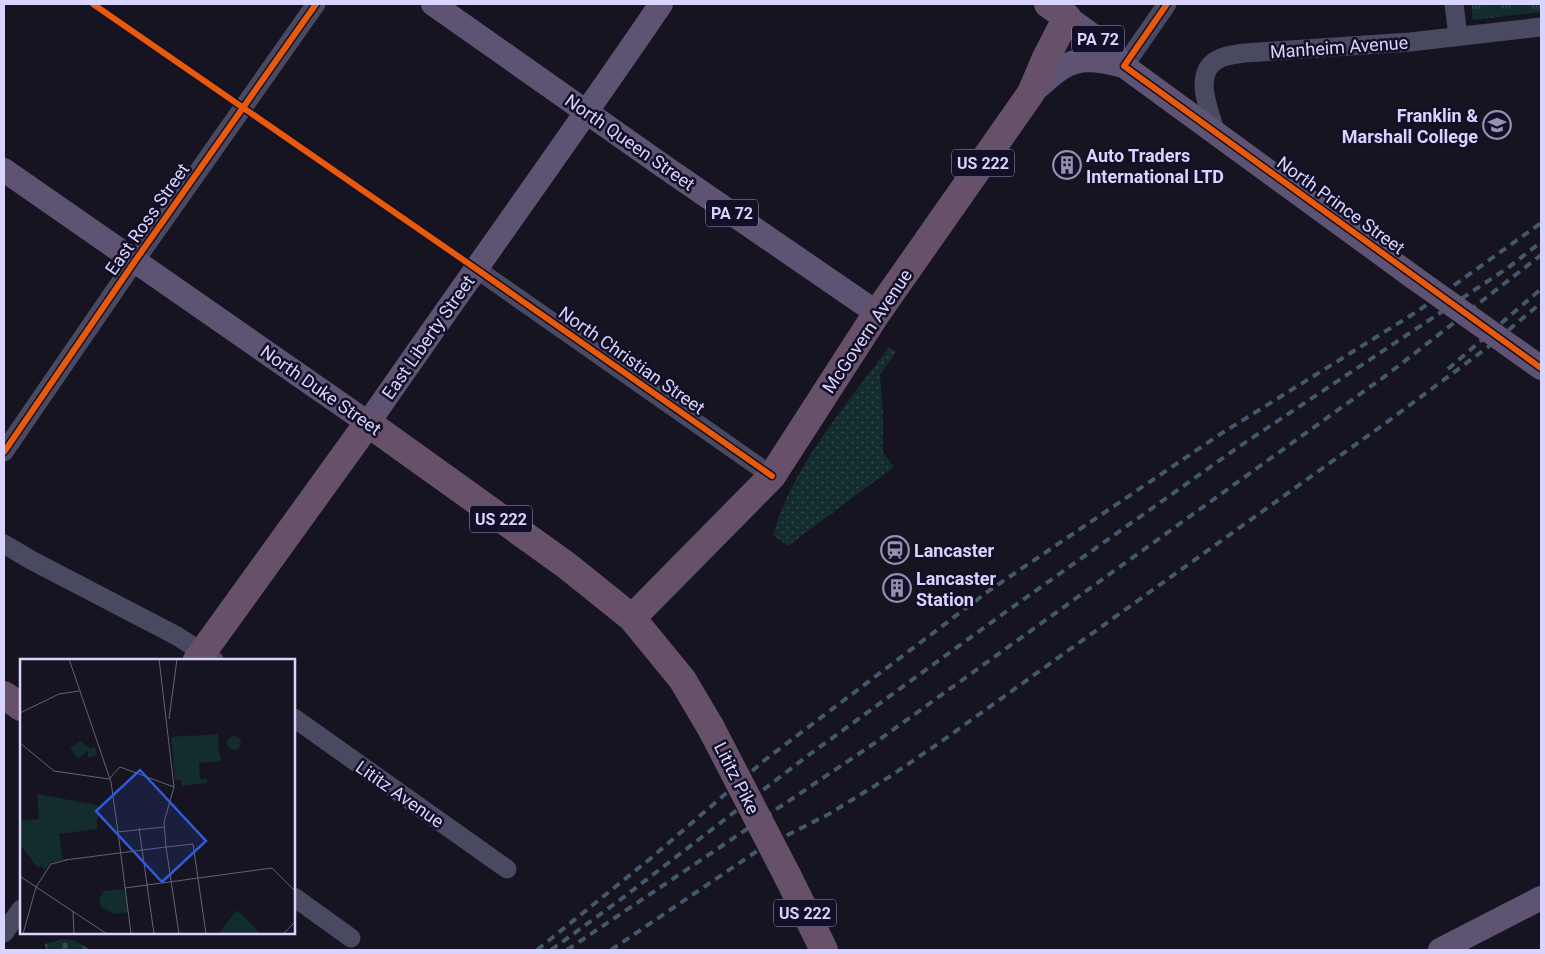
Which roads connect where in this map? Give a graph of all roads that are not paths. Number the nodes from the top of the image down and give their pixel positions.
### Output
1 (316, 4) edge
2 (433, 4) edge
3 (661, 4) edge
4 (1167, 4) edge
5 (1454, 4) edge
6 (1058, 11) edge
7 (1541, 27) edge
8 (1458, 36) junction
9 (1124, 66) junction
10 (1031, 93) junction
11 (587, 112) junction
12 (1216, 133) junction
13 (4, 170) edge
14 (134, 261) junction
15 (475, 268) junction
16 (877, 313) junction
17 (1541, 368) edge
18 (368, 423) junction
19 (4, 452) edge
20 (772, 476) junction
21 (4, 544) edge
22 (632, 618) junction
23 (205, 658) edge
24 (4, 695) edge
25 (20, 705) edge
26 (295, 719) edge
27 (507, 869) dead end
28 (295, 898) edge
29 (1541, 898) edge
30 (20, 909) edge
31 (4, 933) edge
32 (351, 938) dead end
33 (824, 950) edge
34 (1440, 950) edge

1 - 14 street, East Ross Street
2 - 11 main road, North Queen Street / PA 72
3 - 11 main road, East Liberty Street
4 - 9 street
5 - 8 street
6 - 9 main road, North Prince Street / PA 72
6 - 10 highway, McGovern Avenue / US 222
7 - 8 street, Manheim Avenue
8 - 12 street, Manheim Avenue
9 - 10 main road, PA 72
9 - 12 main road, North Prince Street / PA 72
10 - 16 highway, McGovern Avenue / US 222
11 - 15 main road, East Liberty Street
11 - 16 main road, North Queen Street / PA 72
12 - 17 main road, North Prince Street / PA 72, bridge
13 - 14 main road, North Duke Street
14 - 18 main road, North Duke Street
14 - 19 street, East Ross Street
15 - 18 main road, East Liberty Street
15 - 20 street, North Christian Street
16 - 20 highway, McGovern Avenue / US 222
18 - 22 highway, North Duke Street / US 222
18 - 23 highway, East Liberty Street
20 - 22 highway, McGovern Avenue / US 222
21 - 23 street
22 - 33 highway, Lititz Pike / US 222, bridge
24 - 25 highway
26 - 27 street, Lititz Avenue
28 - 32 street
29 - 34 main road
30 - 31 street

